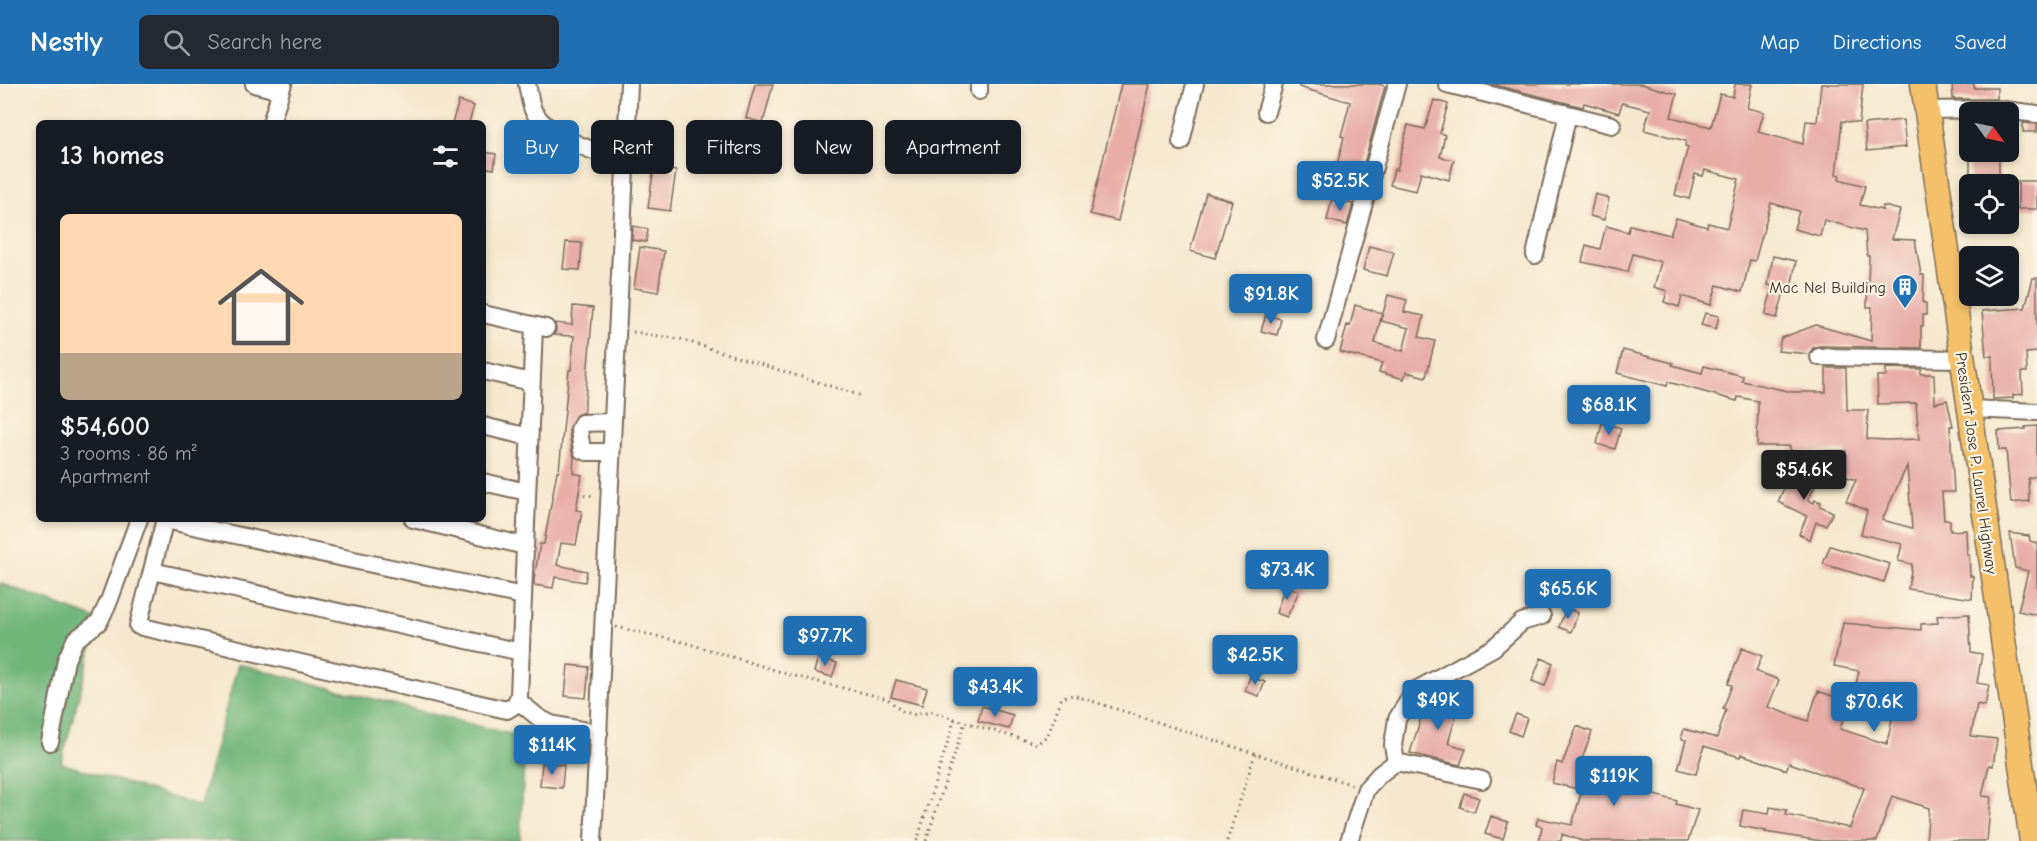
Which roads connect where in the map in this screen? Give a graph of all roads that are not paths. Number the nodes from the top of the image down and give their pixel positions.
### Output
1 (254, 84) edge
2 (527, 84) edge
3 (629, 84) edge
4 (1195, 84) edge
5 (1274, 84) edge
6 (1397, 84) edge
7 (1447, 84) edge
8 (1923, 84) edge
9 (282, 88) edge
10 (1927, 110) junction
11 (1266, 112) dead end
12 (1568, 114) junction
13 (2037, 114) edge
14 (272, 120) edge
15 (627, 120) edge
16 (1612, 125) dead end
17 (1181, 142) dead end
18 (591, 151) edge
19 (624, 174) edge
20 (1535, 255) dead end
21 (486, 315) edge
22 (1326, 340) dead end
23 (1819, 357) dead end
24 (1962, 359) junction
25 (486, 372) edge
26 (531, 382) junction
27 (1970, 408) junction
28 (2037, 412) edge
29 (612, 422) junction
30 (486, 427) edge
31 (529, 436) junction
32 (610, 452) junction
33 (486, 483) edge
34 (527, 492) junction
35 (138, 522) edge
36 (164, 522) edge
37 (179, 522) edge
38 (425, 522) edge
39 (525, 546) junction
40 (152, 571) junction
41 (523, 596) junction
42 (1542, 616) dead end
43 (521, 652) junction
44 (518, 700) junction
45 (599, 733) junction
46 (50, 742) dead end
47 (1396, 762) junction
48 (1482, 780) dead end
49 (593, 841) edge
50 (1349, 841) edge
51 (2032, 841) edge

1 - 9 street
2 - 18 street
3 - 15 street
4 - 17 street
5 - 11 street
6 - 22 street
7 - 12 street
8 - 10 highway, President Jose P. Laurel Highway
9 - 14 street
10 - 13 street
10 - 24 highway, President Jose P. Laurel Highway
12 - 16 street
12 - 20 street
19 - 29 street
21 - 26 street
23 - 24 street
24 - 27 highway, President Jose P. Laurel Highway
25 - 26 street
26 - 31 street
27 - 28 street
27 - 51 highway, President Jose P. Laurel Highway
29 - 32 street
29 - 32 street
30 - 31 street
31 - 34 street
32 - 45 street
33 - 34 street
34 - 39 street
35 - 46 street
36 - 40 street
37 - 41 street
38 - 39 street
39 - 41 street
40 - 43 street
40 - 44 street
41 - 43 street
42 - 47 street
43 - 44 street
44 - 45 street
45 - 49 street
47 - 48 street
47 - 50 street

